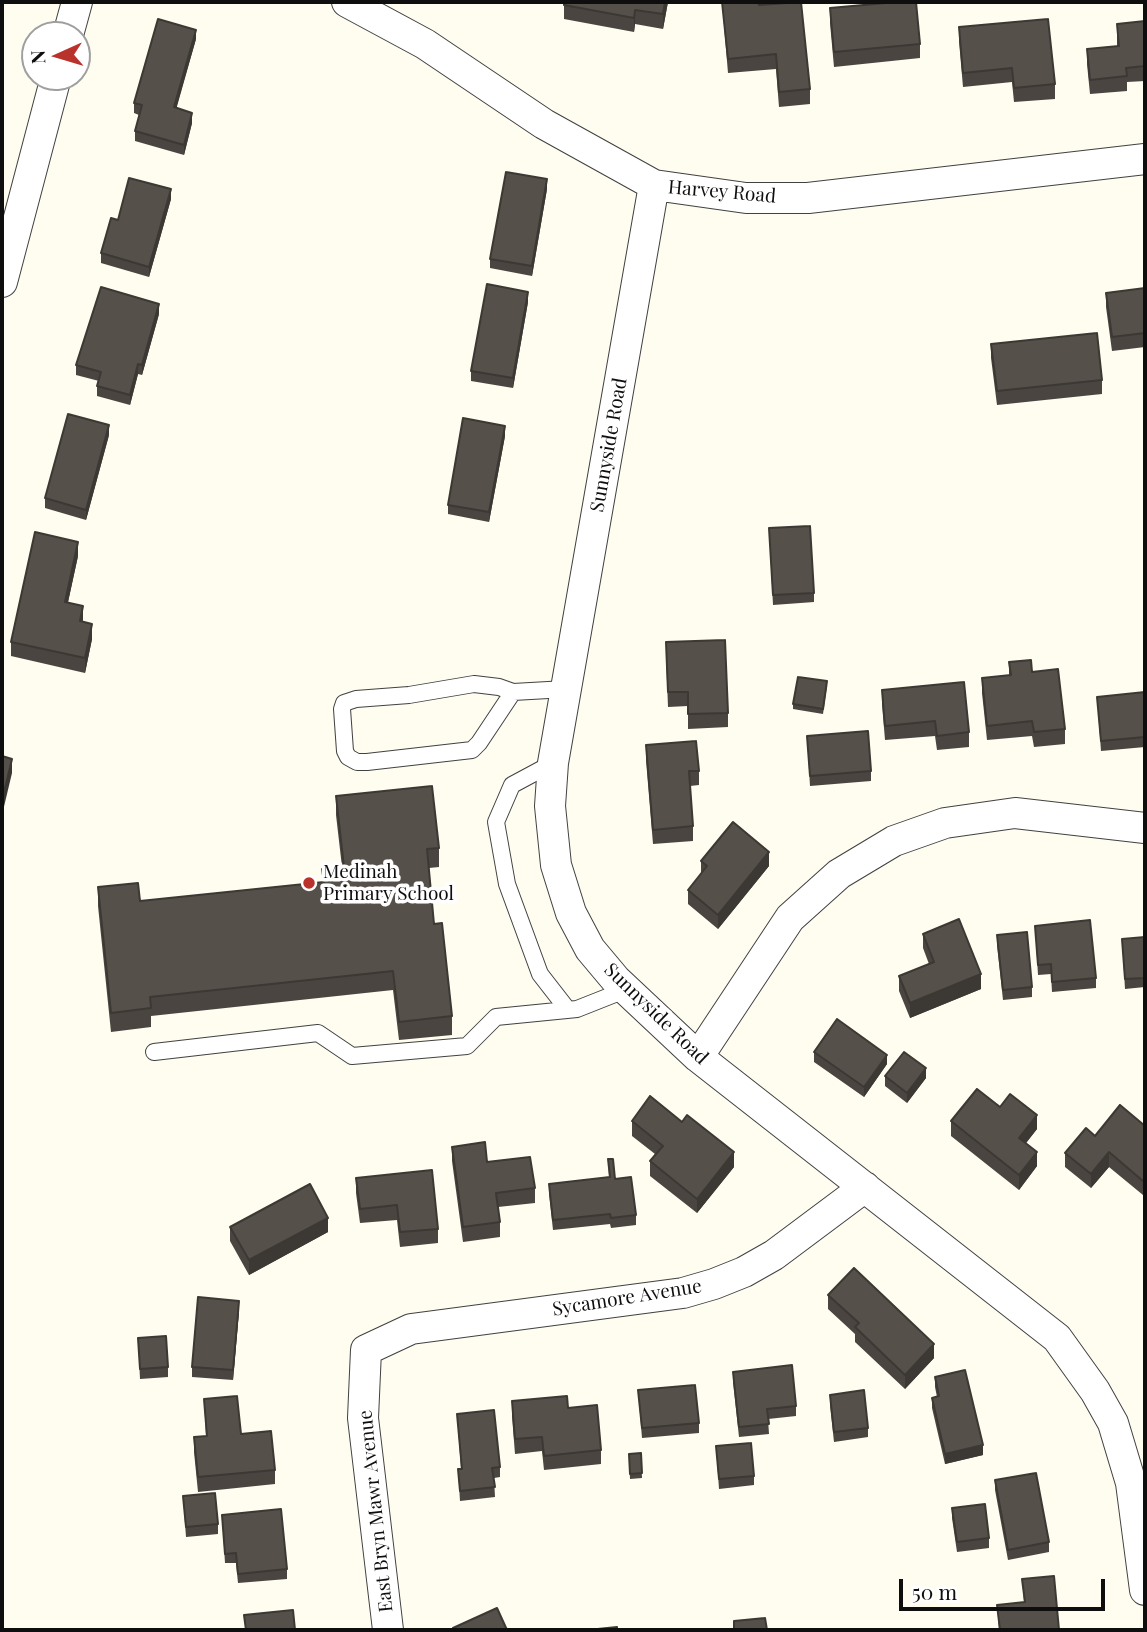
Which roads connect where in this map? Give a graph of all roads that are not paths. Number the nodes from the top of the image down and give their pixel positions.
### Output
1 (76, 2) edge
2 (347, 2) edge
3 (71, 21) edge
4 (53, 91) edge
5 (1145, 159) edge
6 (654, 186) junction
7 (2, 282) edge
8 (566, 689) junction
9 (513, 692) junction
10 (553, 763) junction
11 (1145, 828) edge
12 (625, 990) junction
13 (568, 1010) junction
14 (154, 1052) dead end
15 (698, 1058) junction
16 (865, 1187) junction
17 (366, 1350) joint
18 (1145, 1590) edge
19 (388, 1630) edge

1 - 3 street
2 - 6 street, Harvey Road
4 - 7 street
5 - 6 street, Harvey Road
6 - 8 street, Sunnyside Road
8 - 9 lane
8 - 10 street, Sunnyside Road
9 - 9 lane
10 - 12 street, Sunnyside Road
10 - 13 lane
11 - 15 street
12 - 13 lane
12 - 15 street, Sunnyside Road
13 - 14 lane
15 - 16 street, Sunnyside Road
16 - 17 street, Sycamore Avenue
16 - 18 street, Sunnyside Road
17 - 19 street, East Bryn Mawr Avenue

